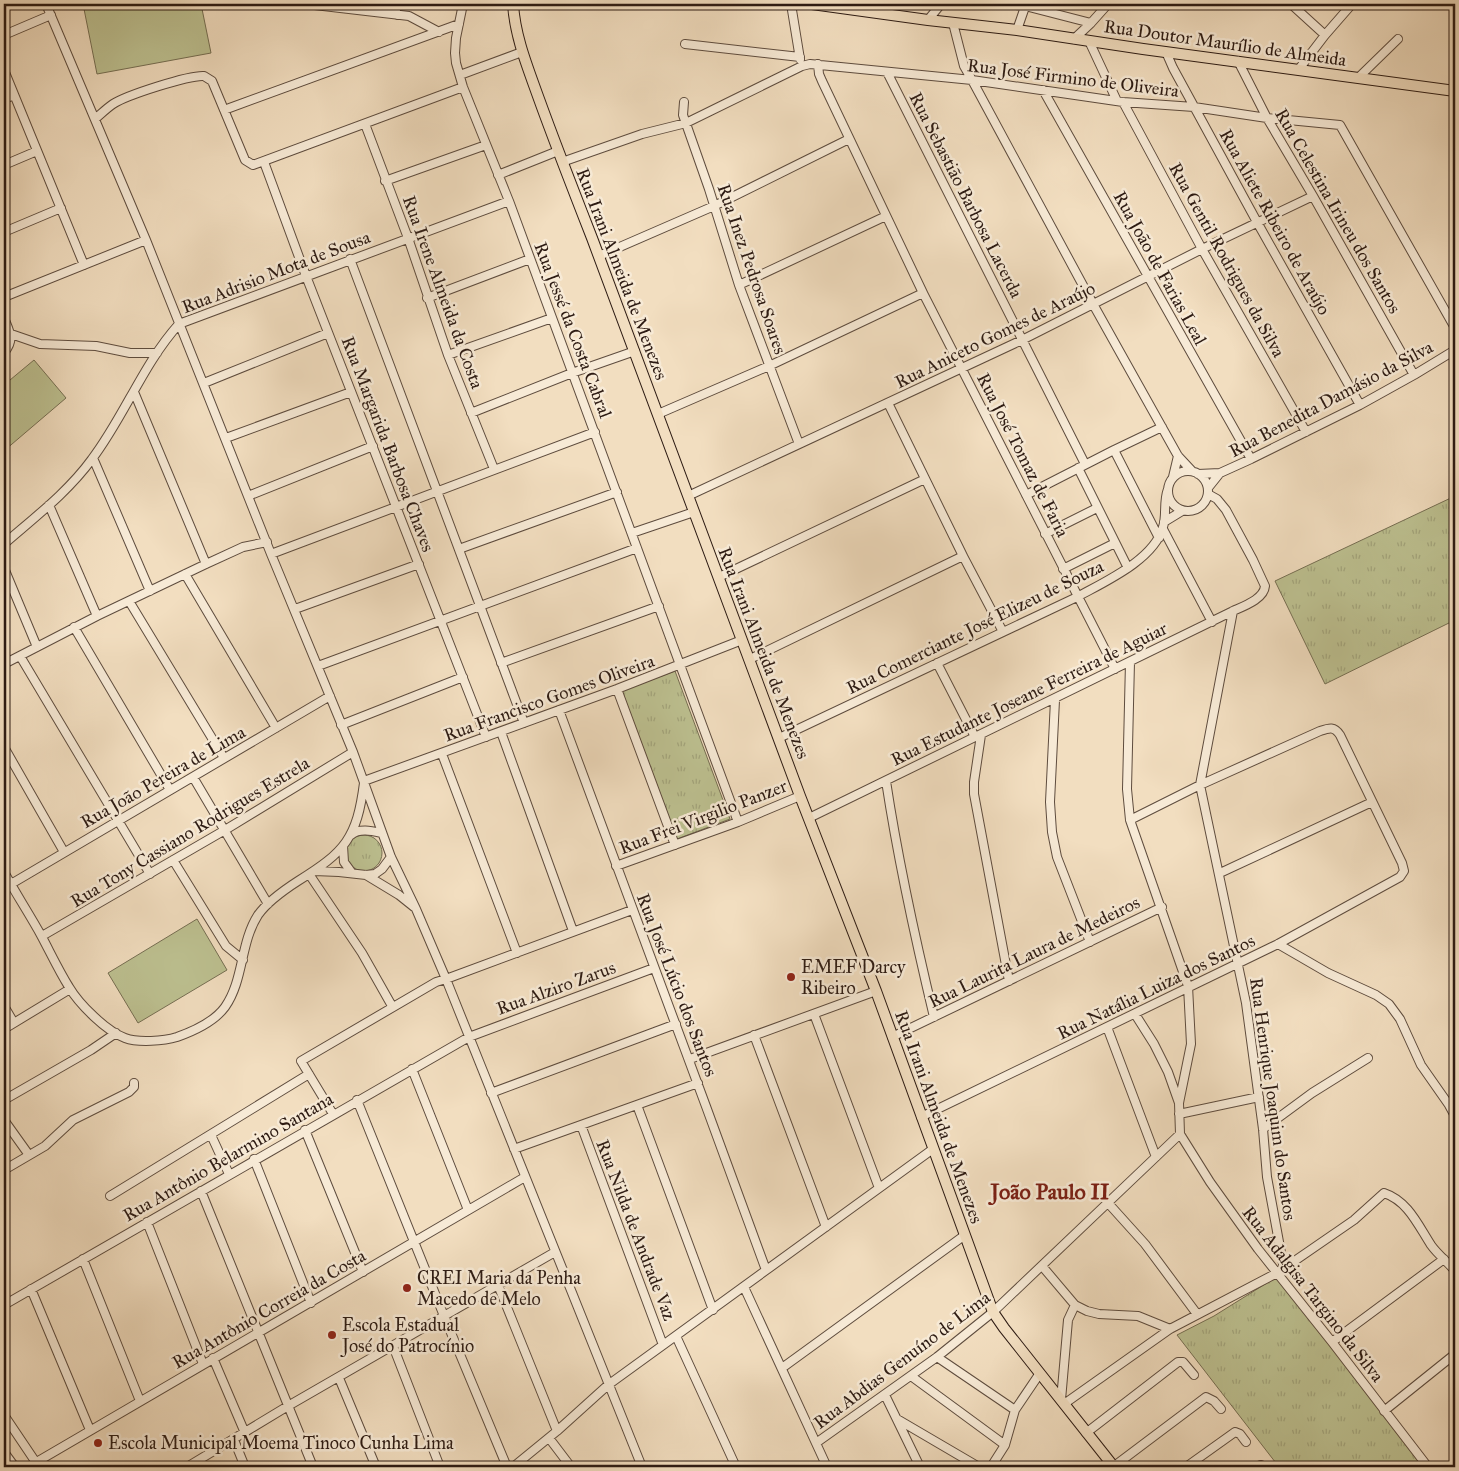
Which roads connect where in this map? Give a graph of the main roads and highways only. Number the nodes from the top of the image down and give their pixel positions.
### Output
1 (513, 4) edge
2 (812, 4) edge
3 (1455, 91) edge
4 (1113, 1467) edge

1 - 4 main road, Rua Irani Almeida de Menezes
2 - 3 main road, Rua Doutor Maurílio de Almeida

